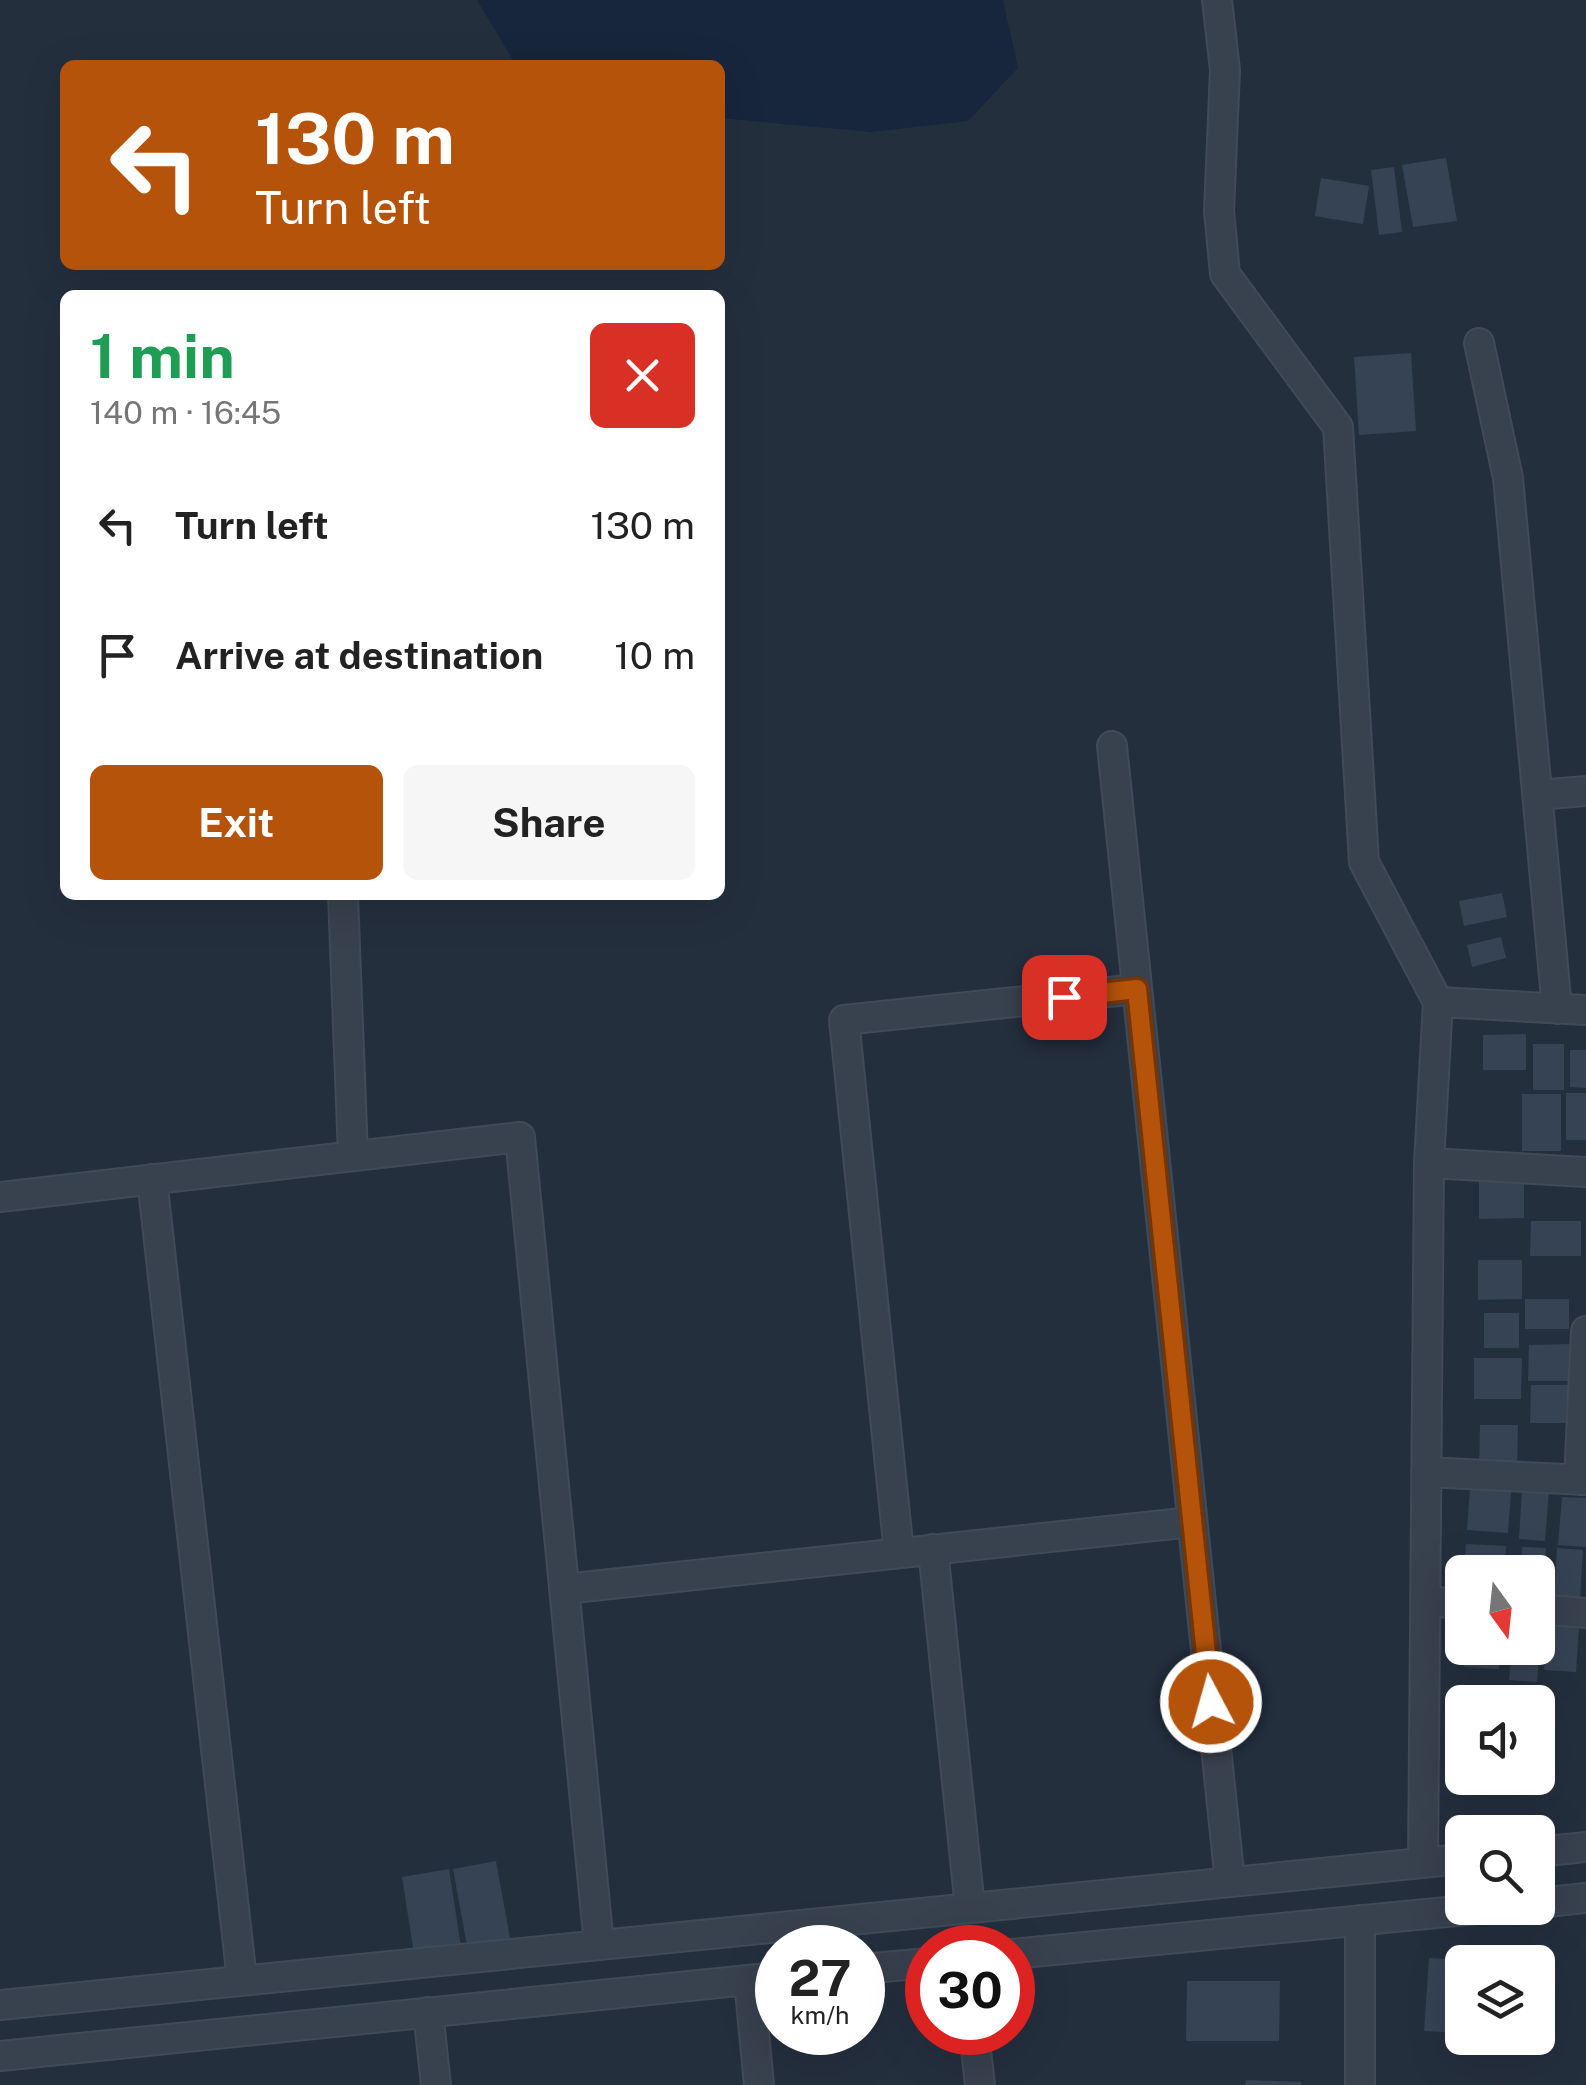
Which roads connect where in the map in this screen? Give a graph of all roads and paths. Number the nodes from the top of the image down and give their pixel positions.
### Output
1 (1217, 0) edge
2 (1479, 343) dead end
3 (1112, 746) dead end
4 (1586, 791) edge
5 (1538, 796) junction
6 (342, 900) edge
7 (1137, 989) junction
8 (1438, 1002) junction
9 (1557, 1009) junction
10 (1586, 1010) edge
11 (353, 1156) junction
12 (1429, 1162) junction
13 (1586, 1172) edge
14 (152, 1179) junction
15 (0, 1197) edge
16 (1586, 1331) edge
17 (1426, 1472) junction
18 (1582, 1480) edge
19 (1192, 1522) junction
20 (934, 1549) junction
21 (899, 1553) junction
22 (564, 1588) junction
23 (1426, 1601) junction
24 (1445, 1603) edge
25 (1555, 1611) edge
26 (1586, 1613) edge
27 (1586, 1847) edge
28 (1555, 1850) edge
29 (1445, 1861) edge
30 (1423, 1863) junction
31 (1230, 1882) junction
32 (1586, 1898) edge
33 (1555, 1901) edge
34 (970, 1908) junction
35 (1445, 1912) edge
36 (1360, 1920) junction
37 (600, 1945) junction
38 (1035, 1952) edge
39 (242, 1980) junction
40 (749, 1980) junction
41 (755, 1980) edge
42 (0, 2005) edge
43 (428, 2012) junction
44 (977, 2055) edge
45 (0, 2056) edge
46 (436, 2085) edge
47 (759, 2085) edge
48 (980, 2085) edge
49 (1360, 2085) edge

1 - 8 street
2 - 5 street
3 - 7 street
4 - 5 street
5 - 9 street
6 - 11 street
7 - 19 street
7 - 21 street
8 - 9 street
8 - 12 street
9 - 10 street
11 - 14 street
11 - 22 street
12 - 13 street
12 - 17 street
14 - 15 street
14 - 39 street
16 - 18 street
17 - 18 street
17 - 23 street
19 - 20 street
19 - 31 street
20 - 21 street
20 - 34 street
21 - 22 street
22 - 37 street
23 - 24 street
23 - 30 street
25 - 26 street
27 - 28 street
29 - 30 street
30 - 31 street
31 - 34 street
32 - 33 street
34 - 37 street
35 - 36 street
36 - 38 street
36 - 49 street
37 - 39 street
39 - 42 street
40 - 41 street
40 - 43 street
40 - 47 street
43 - 45 street
43 - 46 street
44 - 48 street

